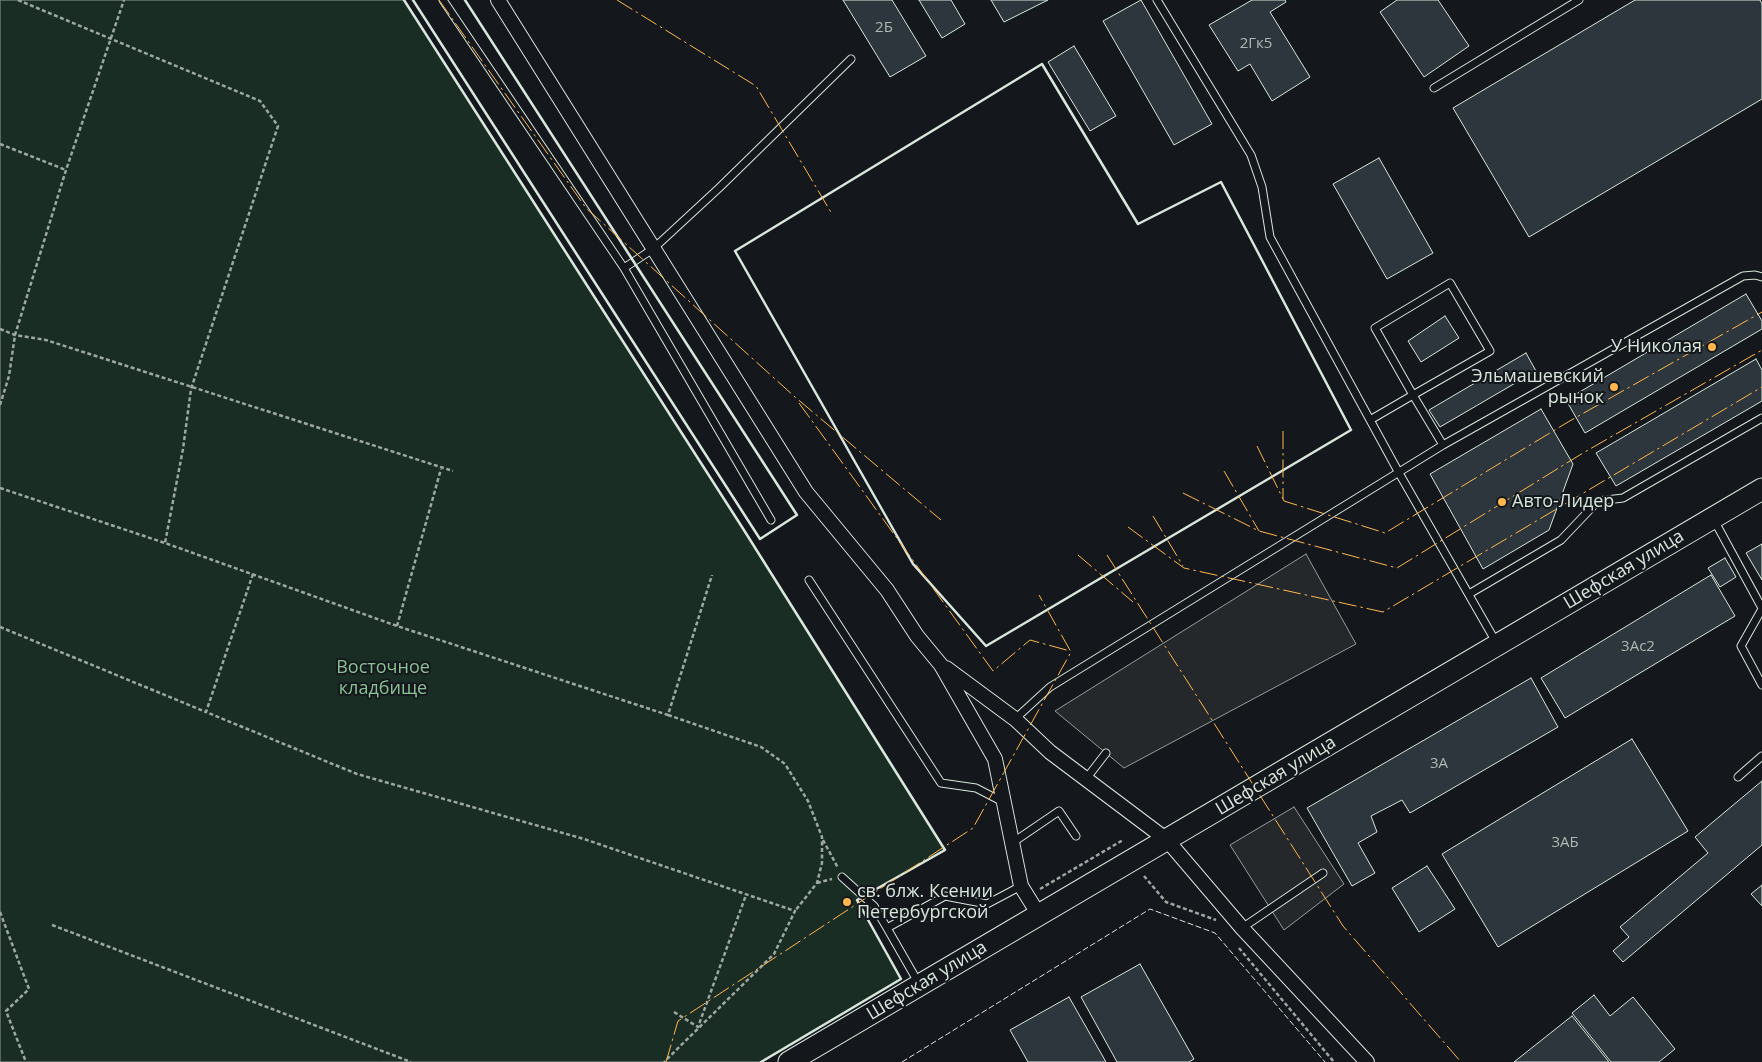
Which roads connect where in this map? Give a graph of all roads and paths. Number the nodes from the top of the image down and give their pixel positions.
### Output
1 (18, 0) edge
2 (124, 0) edge
3 (443, 0) edge
4 (498, 0) edge
5 (1157, 0) edge
6 (1579, 0) edge
7 (110, 38) junction
8 (851, 59) dead end
9 (1434, 88) dead end
10 (0, 144) edge
11 (66, 170) junction
12 (653, 249) junction
13 (624, 268) junction
14 (1762, 277) edge
15 (0, 329) edge
16 (16, 335) junction
17 (191, 389) junction
18 (1413, 395) junction
19 (0, 405) edge
20 (1762, 418) edge
21 (1370, 420) junction
22 (1443, 445) junction
23 (441, 468) junction
24 (453, 471) dead end
25 (1399, 473) junction
26 (0, 488) edge
27 (1762, 489) edge
28 (1713, 518) junction
29 (771, 520) dead end
30 (165, 543) junction
31 (253, 574) junction
32 (712, 575) dead end
33 (809, 580) dead end
34 (1468, 594) junction
35 (1762, 609) edge
36 (397, 626) junction
37 (0, 628) edge
38 (1498, 645) junction
39 (941, 665) junction
40 (1762, 685) edge
41 (206, 712) junction
42 (668, 715) junction
43 (1015, 719) junction
44 (1106, 752) dead end
45 (1762, 756) edge
46 (1738, 777) dead end
47 (1086, 779) junction
48 (1003, 802) junction
49 (1076, 836) dead end
50 (822, 837) junction
51 (1123, 840) dead end
52 (1167, 840) junction
53 (1012, 843) junction
54 (1323, 873) dead end
55 (1144, 876) dead end
56 (842, 877) junction
57 (816, 883) junction
58 (1024, 891) junction
59 (746, 895) junction
60 (795, 911) junction
61 (0, 912) edge
62 (1039, 915) junction
63 (1216, 920) dead end
64 (52, 925) dead end
65 (887, 928) junction
66 (1242, 928) junction
67 (1235, 943) dead end
68 (920, 985) junction
69 (674, 1012) dead end
70 (698, 1027) junction
71 (26, 1062) edge
72 (411, 1062) edge
73 (664, 1062) edge
74 (789, 1062) edge
75 (1334, 1062) edge
76 (1367, 1062) edge

1 - 7 path
2 - 7 path
3 - 13 lane
4 - 12 street
5 - 21 lane
6 - 9 lane
7 - 11 path
7 - 17 path
8 - 12 lane
10 - 11 path
11 - 16 path
12 - 13 lane
12 - 39 street
13 - 29 lane
14 - 22 lane
15 - 16 path
16 - 17 path
16 - 19 path
17 - 23 path
17 - 30 path
18 - 18 lane
18 - 21 lane
18 - 22 lane
20 - 34 lane
21 - 25 lane
22 - 25 lane
23 - 24 path
23 - 36 path
25 - 34 lane
25 - 43 lane
26 - 30 path
27 - 28 main road, Шефская улица
28 - 35 lane
28 - 38 main road, Шефская улица
30 - 31 path
31 - 36 path
31 - 41 path
32 - 42 path
33 - 48 lane
34 - 38 lane
35 - 40 lane
36 - 42 path
37 - 41 path
38 - 52 main road, Шефская улица
39 - 43 street
39 - 48 street
41 - 59 path
42 - 50 path
43 - 47 street
44 - 47 lane
45 - 46 lane
47 - 52 street
48 - 53 street
49 - 53 lane
50 - 56 path
50 - 57 path
51 - 58 path
52 - 62 main road, Шефская улица
52 - 66 street
53 - 58 street
54 - 66 lane
55 - 63 path
56 - 57 path
56 - 65 lane
57 - 60 path
58 - 62 street
58 - 65 lane
59 - 60 path
59 - 70 path
60 - 70 path
61 - 71 path
62 - 68 main road, Шефская улица
64 - 72 path
65 - 68 lane
66 - 76 street
67 - 75 path
68 - 74 main road, Шефская улица
69 - 70 path
70 - 73 path

